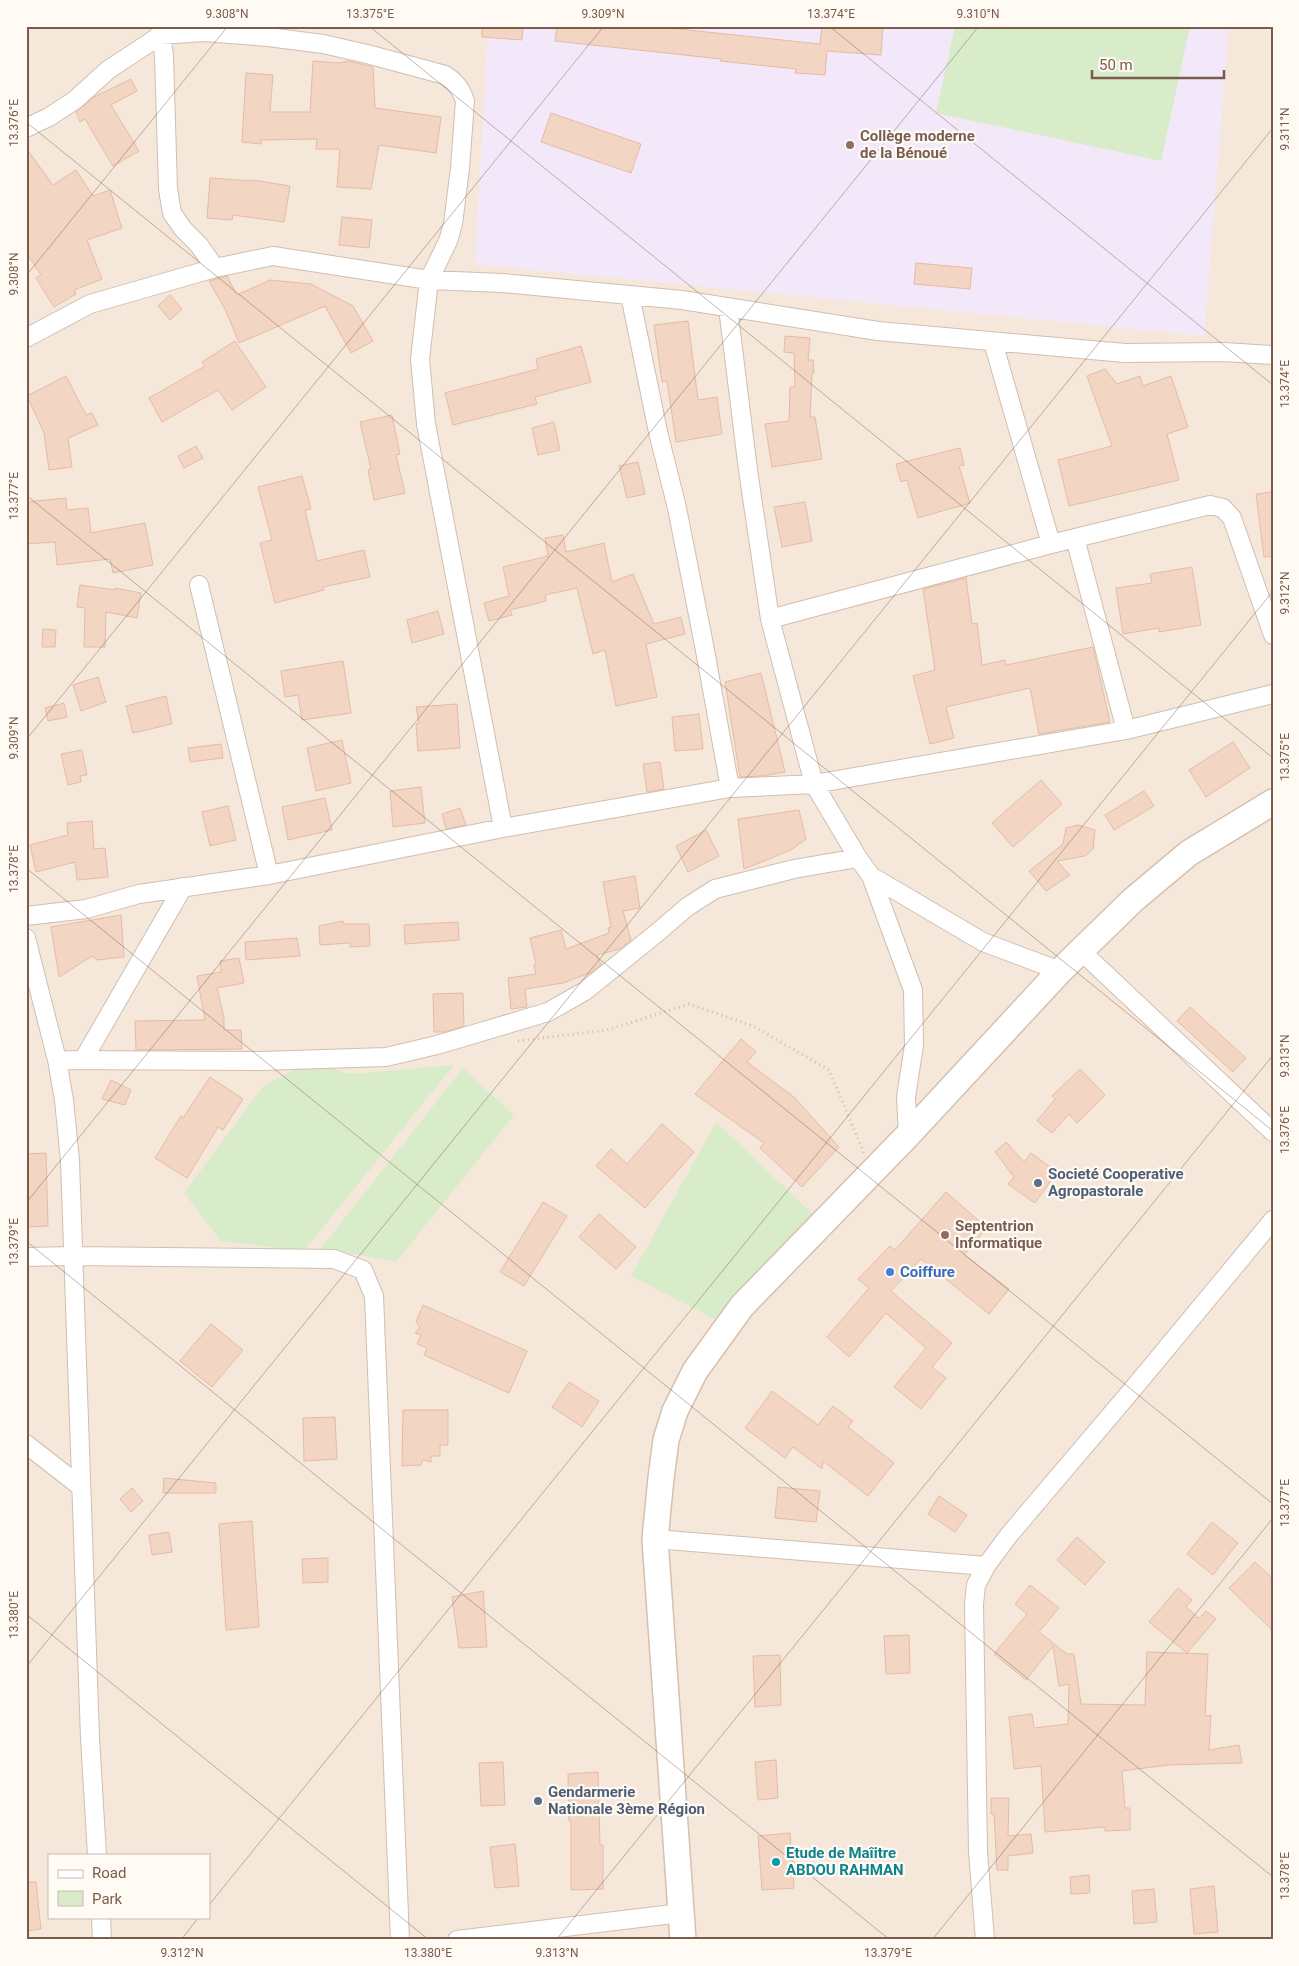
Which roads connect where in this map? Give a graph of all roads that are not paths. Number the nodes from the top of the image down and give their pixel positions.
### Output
1 (161, 30) edge
2 (26, 128) edge
3 (215, 268) junction
4 (429, 280) junction
5 (630, 295) junction
6 (728, 308) junction
7 (26, 338) edge
8 (993, 342) junction
9 (1273, 355) edge
10 (1075, 538) junction
11 (1051, 544) junction
12 (199, 585) dead end
13 (770, 619) junction
14 (1273, 635) edge
15 (1273, 694) edge
16 (1126, 730) junction
17 (814, 784) junction
18 (730, 788) junction
19 (1273, 802) edge
20 (503, 828) junction
21 (858, 858) junction
22 (269, 875) junction
23 (871, 876) junction
24 (183, 887) junction
25 (26, 916) edge
26 (26, 938) edge
27 (1081, 951) junction
28 (1060, 971) junction
29 (57, 1060) junction
30 (83, 1060) junction
31 (1273, 1132) edge
32 (908, 1135) junction
33 (1273, 1220) edge
34 (72, 1256) junction
35 (26, 1257) edge
36 (26, 1444) edge
37 (81, 1487) junction
38 (656, 1539) junction
39 (986, 1566) junction
40 (97, 1854) edge
41 (681, 1913) junction
42 (101, 1918) edge
43 (102, 1940) edge
44 (400, 1940) edge
45 (457, 1940) edge
46 (683, 1940) edge
47 (985, 1940) edge

1 - 2 street
1 - 3 street
1 - 4 street
3 - 4 street
3 - 7 street
4 - 5 street
4 - 20 street
5 - 6 street
5 - 18 street
6 - 8 street
6 - 13 street
8 - 9 street
8 - 11 street
10 - 11 street
10 - 14 street
10 - 16 street
11 - 13 street
12 - 22 street
13 - 17 street
15 - 16 street
16 - 17 street
17 - 18 street
17 - 21 street
18 - 20 street
19 - 27 street
20 - 22 street
21 - 23 street
21 - 30 street
22 - 24 street
23 - 28 street
23 - 32 street
24 - 25 street
24 - 30 street
26 - 29 street
27 - 28 street
27 - 31 street
28 - 32 street
29 - 30 street
29 - 34 street
32 - 38 street
33 - 39 street
34 - 35 street
34 - 37 street
34 - 44 street
36 - 37 street
37 - 40 street
38 - 39 street
38 - 41 street
39 - 47 street
41 - 45 street
41 - 46 street
42 - 43 street

